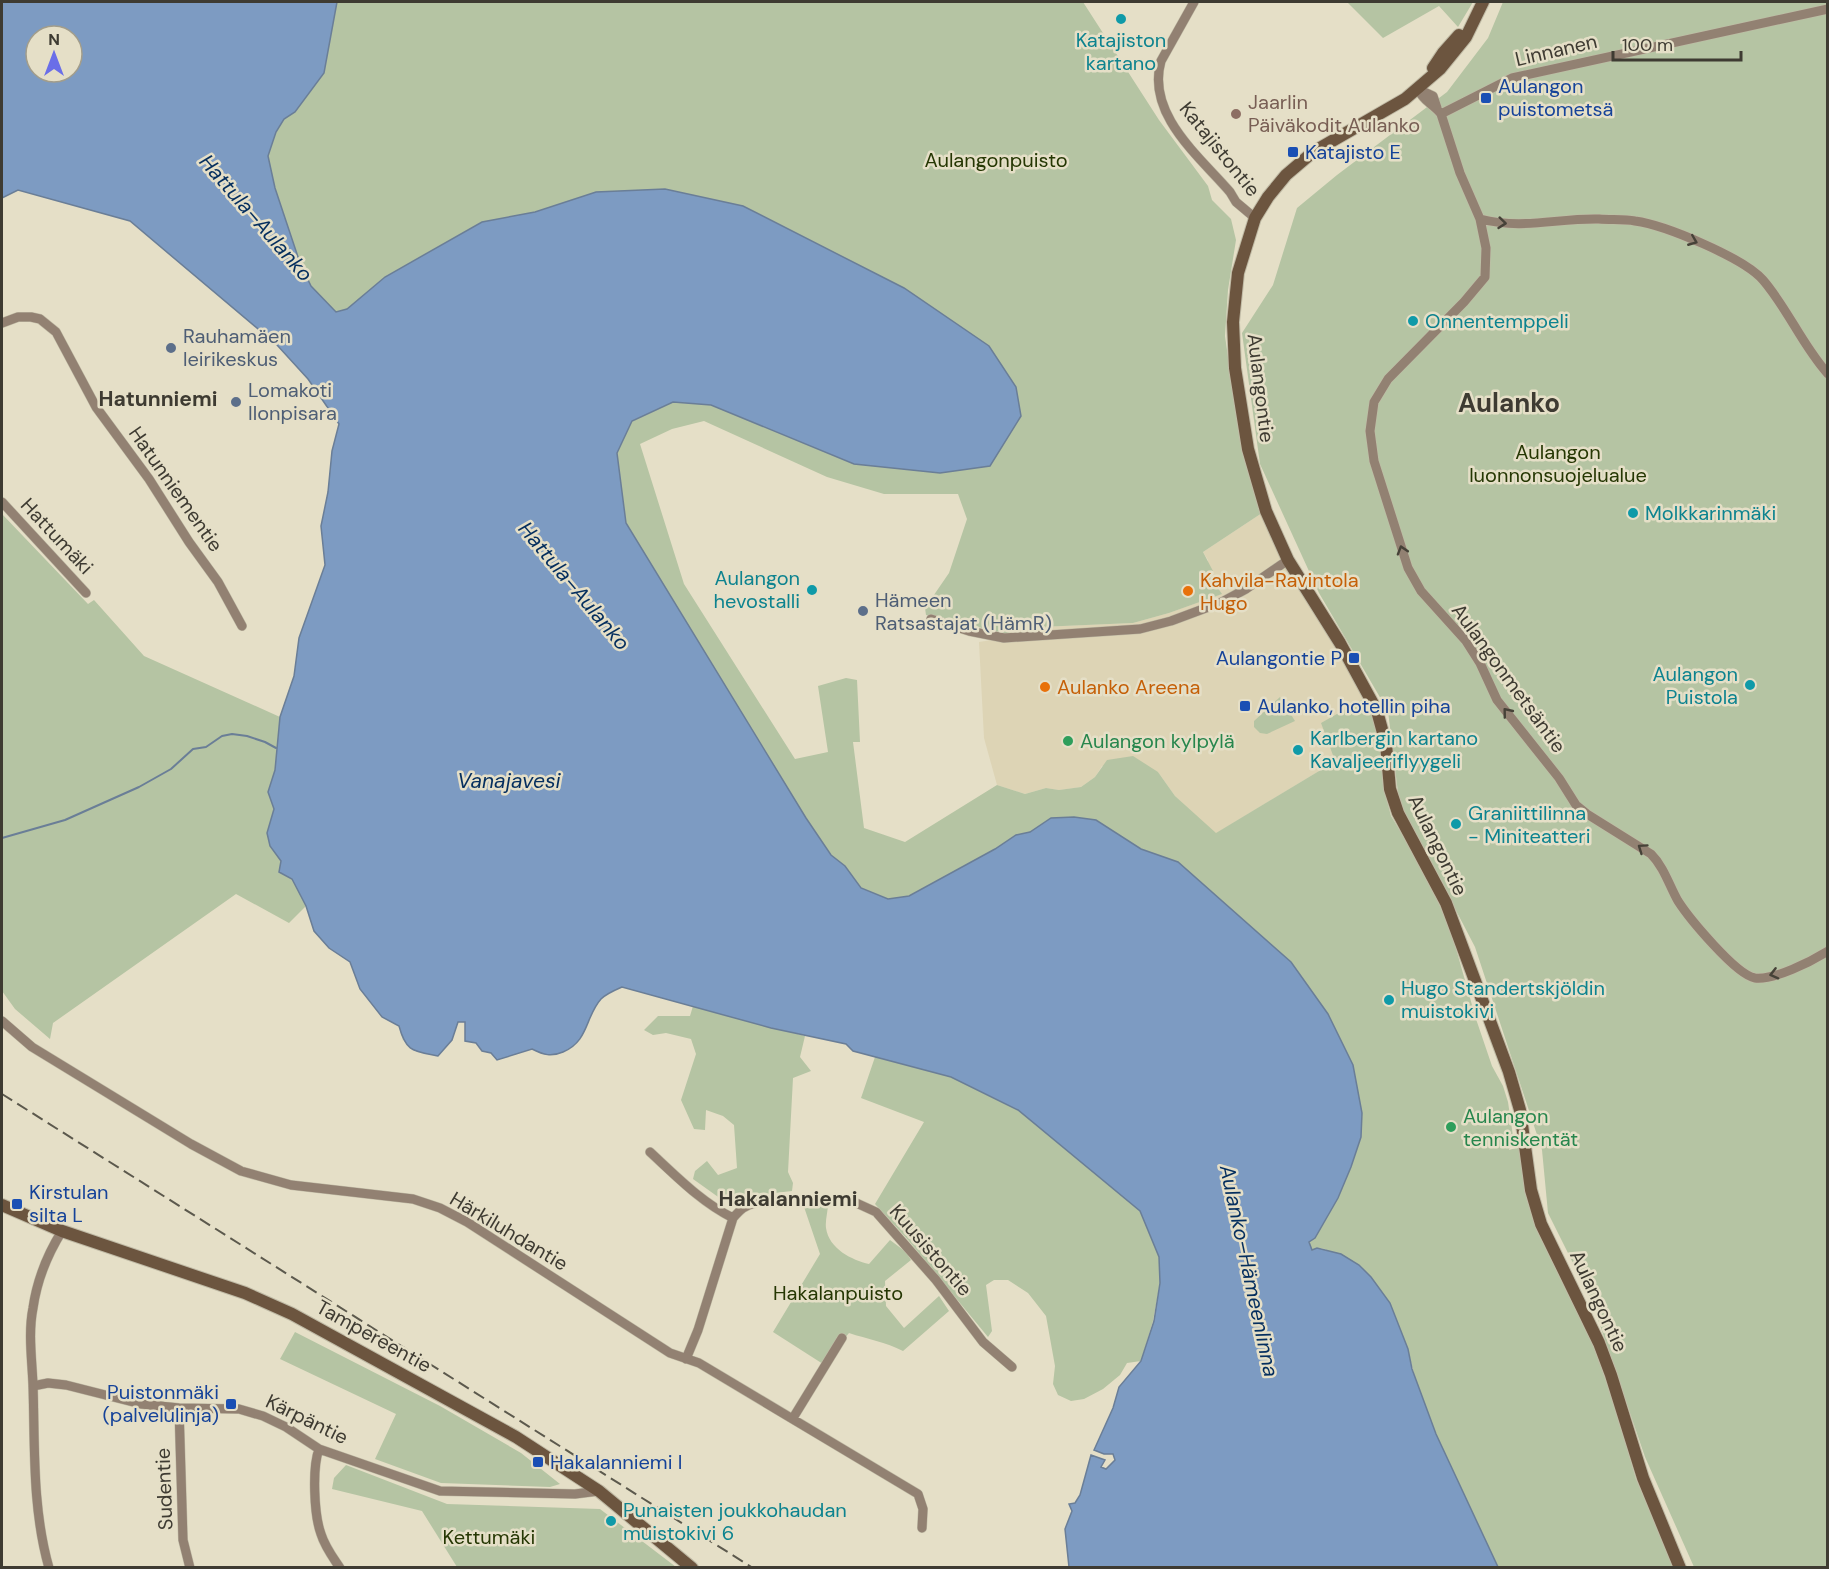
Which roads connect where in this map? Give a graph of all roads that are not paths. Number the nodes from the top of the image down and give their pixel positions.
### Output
1 (1194, 2) edge
2 (1483, 2) edge
3 (1827, 9) edge
4 (1418, 88) junction
5 (1439, 111) junction
6 (1255, 218) junction
7 (1480, 219) junction
8 (2, 323) edge
9 (1827, 374) edge
10 (2, 502) edge
11 (1288, 560) junction
12 (86, 593) dead end
13 (931, 619) dead end
14 (242, 626) dead end
15 (1827, 951) edge
16 (2, 1021) edge
17 (650, 1152) dead end
18 (2, 1205) edge
19 (733, 1218) junction
20 (62, 1231) junction
21 (842, 1338) dead end
22 (686, 1359) junction
23 (1012, 1367) dead end
24 (33, 1386) junction
25 (179, 1408) junction
26 (793, 1418) junction
27 (319, 1449) junction
28 (599, 1491) junction
29 (922, 1528) dead end
30 (49, 1568) edge
31 (190, 1568) edge
32 (340, 1568) edge
33 (692, 1568) edge
34 (1680, 1568) edge

1 - 6 street, Katajistontie
2 - 4 main road, Aulangontie
3 - 5 street, Linnanen
4 - 5 street
4 - 6 main road, Aulangontie
5 - 7 street, Aulangonmetsäntie
6 - 11 main road, Aulangontie
7 -> 9 street
15 -> 7 street, Aulangonmetsäntie
8 - 14 street, Hatunniementie
10 - 12 street, Hattumäki
11 - 13 street
11 - 34 main road, Aulangontie
16 - 22 street, Härkiluhdantie
17 - 19 street
18 - 20 main road, Tampereentie
19 - 22 street
19 - 23 street, Kuusistontie
20 - 24 street
20 - 28 main road, Tampereentie
21 - 26 street
22 - 26 street, Härkiluhdantie
24 - 25 street, Kärpäntie
24 - 30 street
25 - 27 street, Kärpäntie
25 - 31 street, Sudentie
26 - 29 street, Härkiluhdantie
27 - 28 street, Kärpäntie
27 - 32 street
28 - 33 main road, Tampereentie

